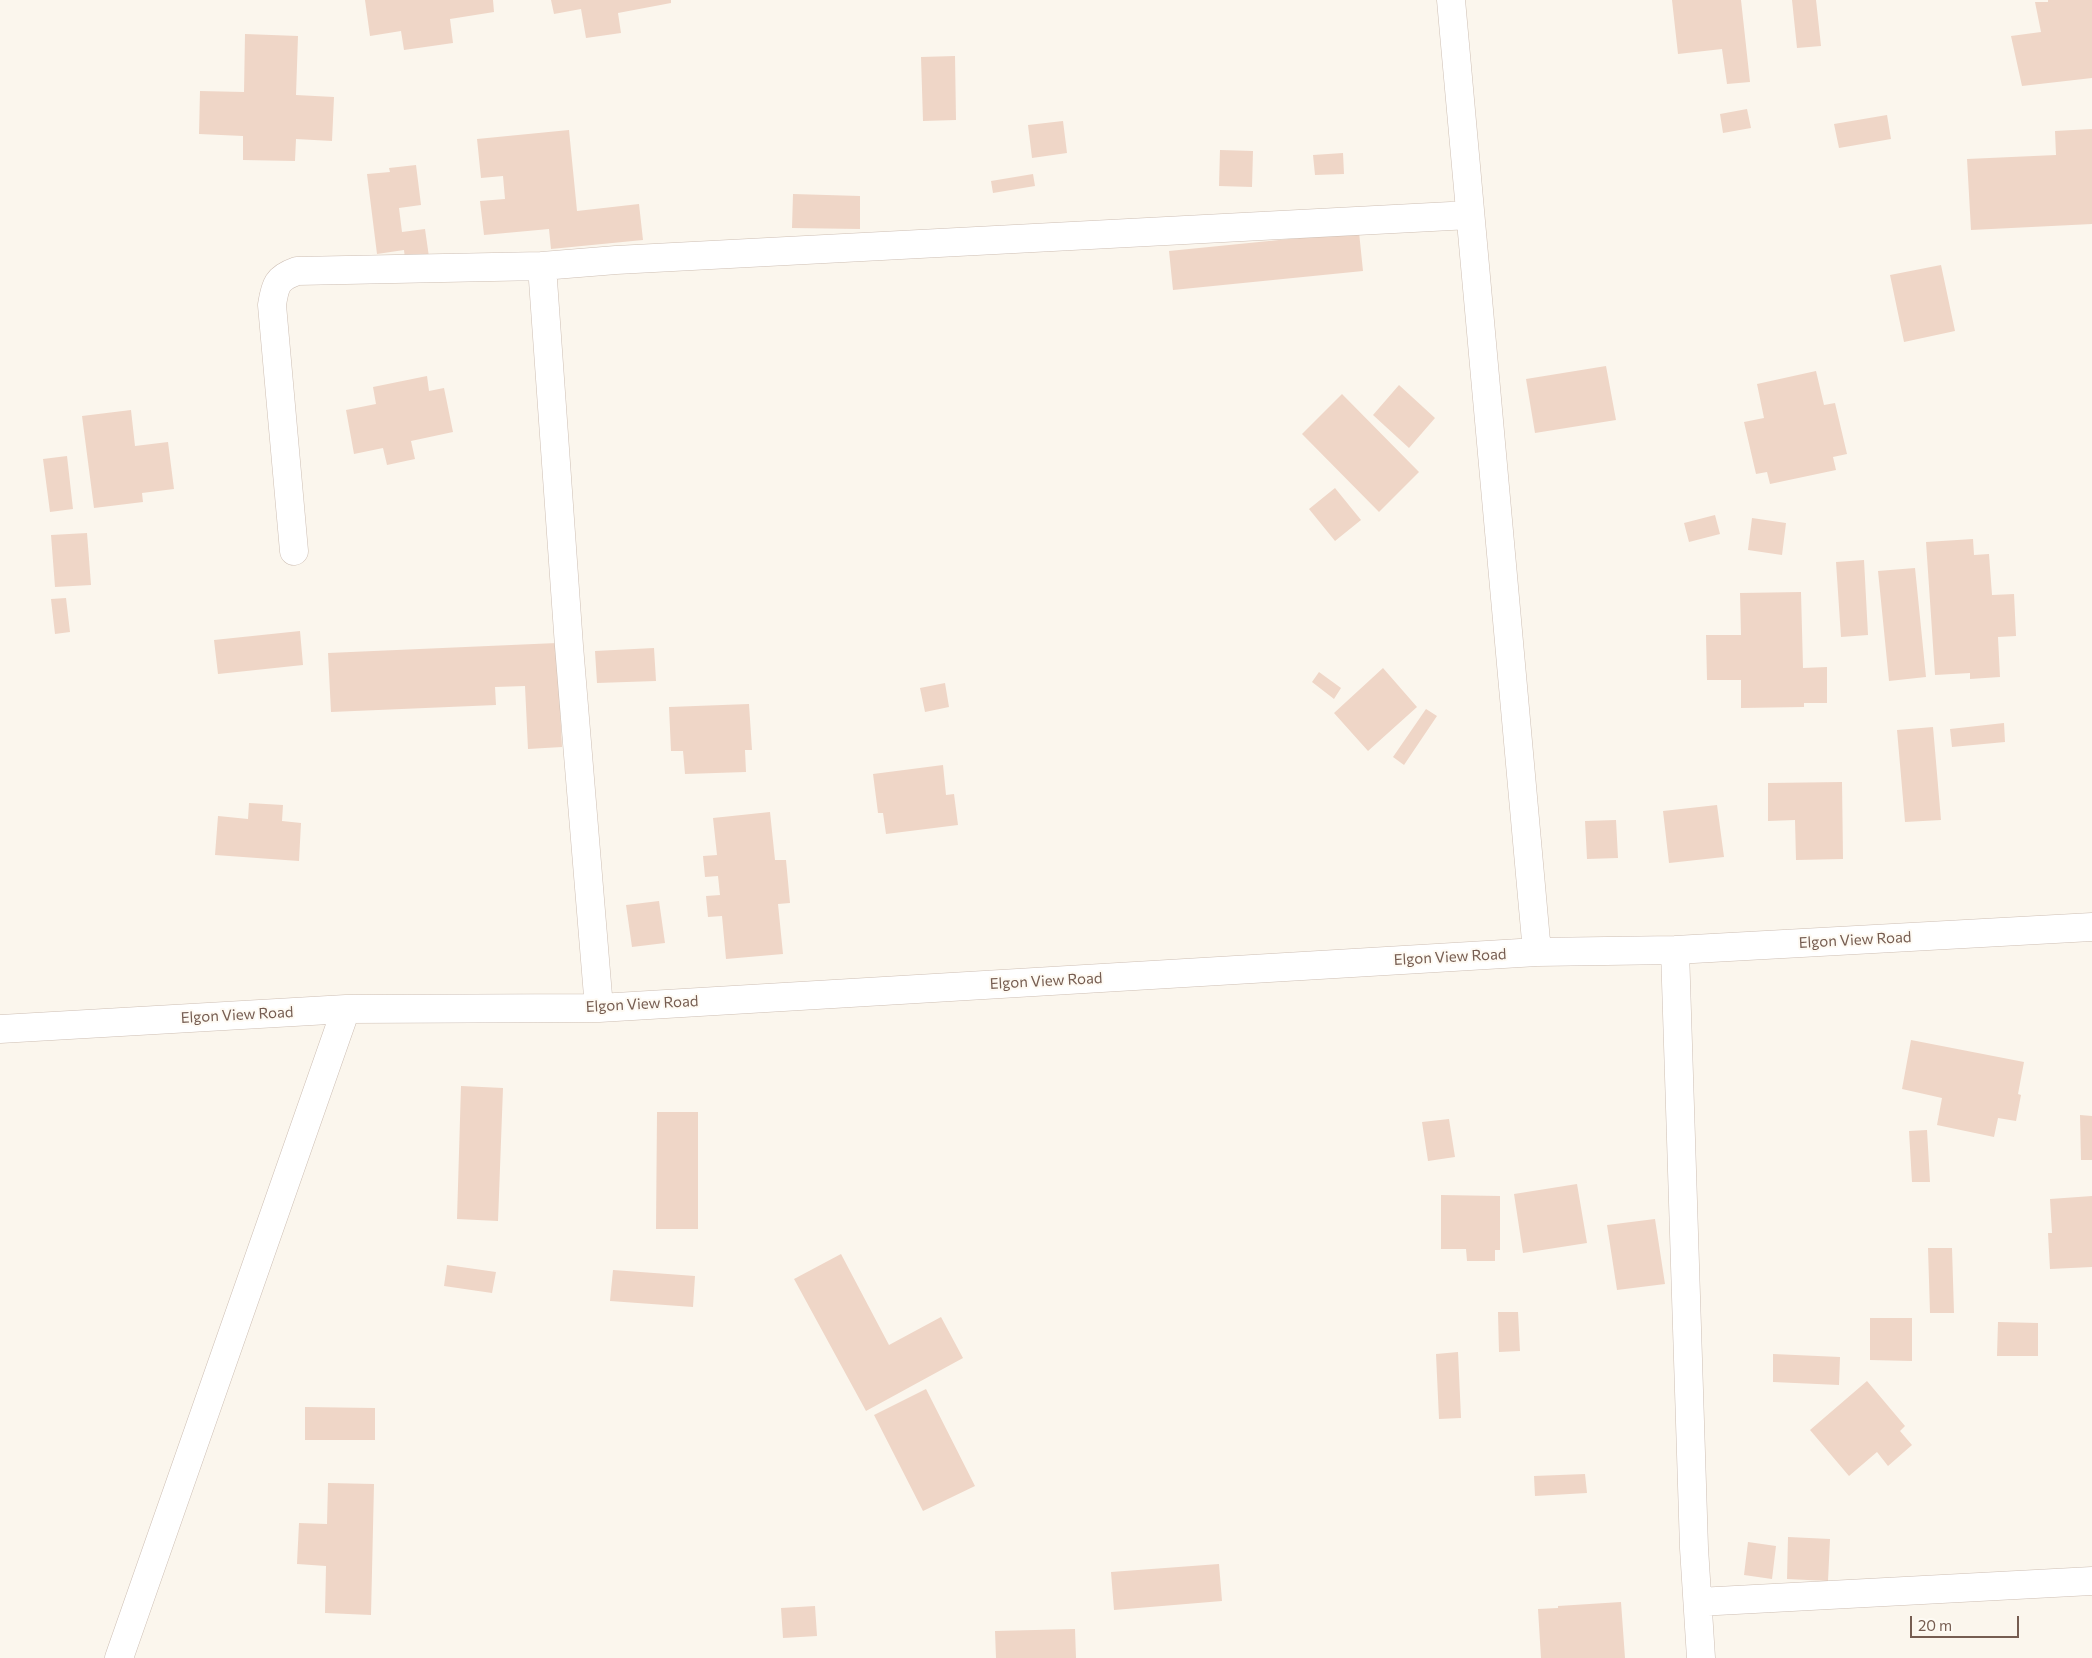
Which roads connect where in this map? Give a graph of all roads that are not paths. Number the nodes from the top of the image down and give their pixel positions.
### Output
1 (1451, 0) edge
2 (1470, 215) junction
3 (542, 266) junction
4 (294, 551) dead end
5 (2092, 927) edge
6 (1675, 950) junction
7 (1537, 952) junction
8 (599, 1008) junction
9 (346, 1009) junction
10 (0, 1029) edge
11 (2092, 1581) edge
12 (1698, 1602) junction
13 (119, 1658) edge
14 (1701, 1658) edge

1 - 2 street
2 - 3 street
2 - 7 street
3 - 4 street
3 - 8 street
5 - 6 street, Elgon View Road
6 - 7 street, Elgon View Road
6 - 12 street
7 - 8 street, Elgon View Road
8 - 9 street, Elgon View Road
9 - 10 street, Elgon View Road
9 - 13 street
11 - 12 street
12 - 14 street

